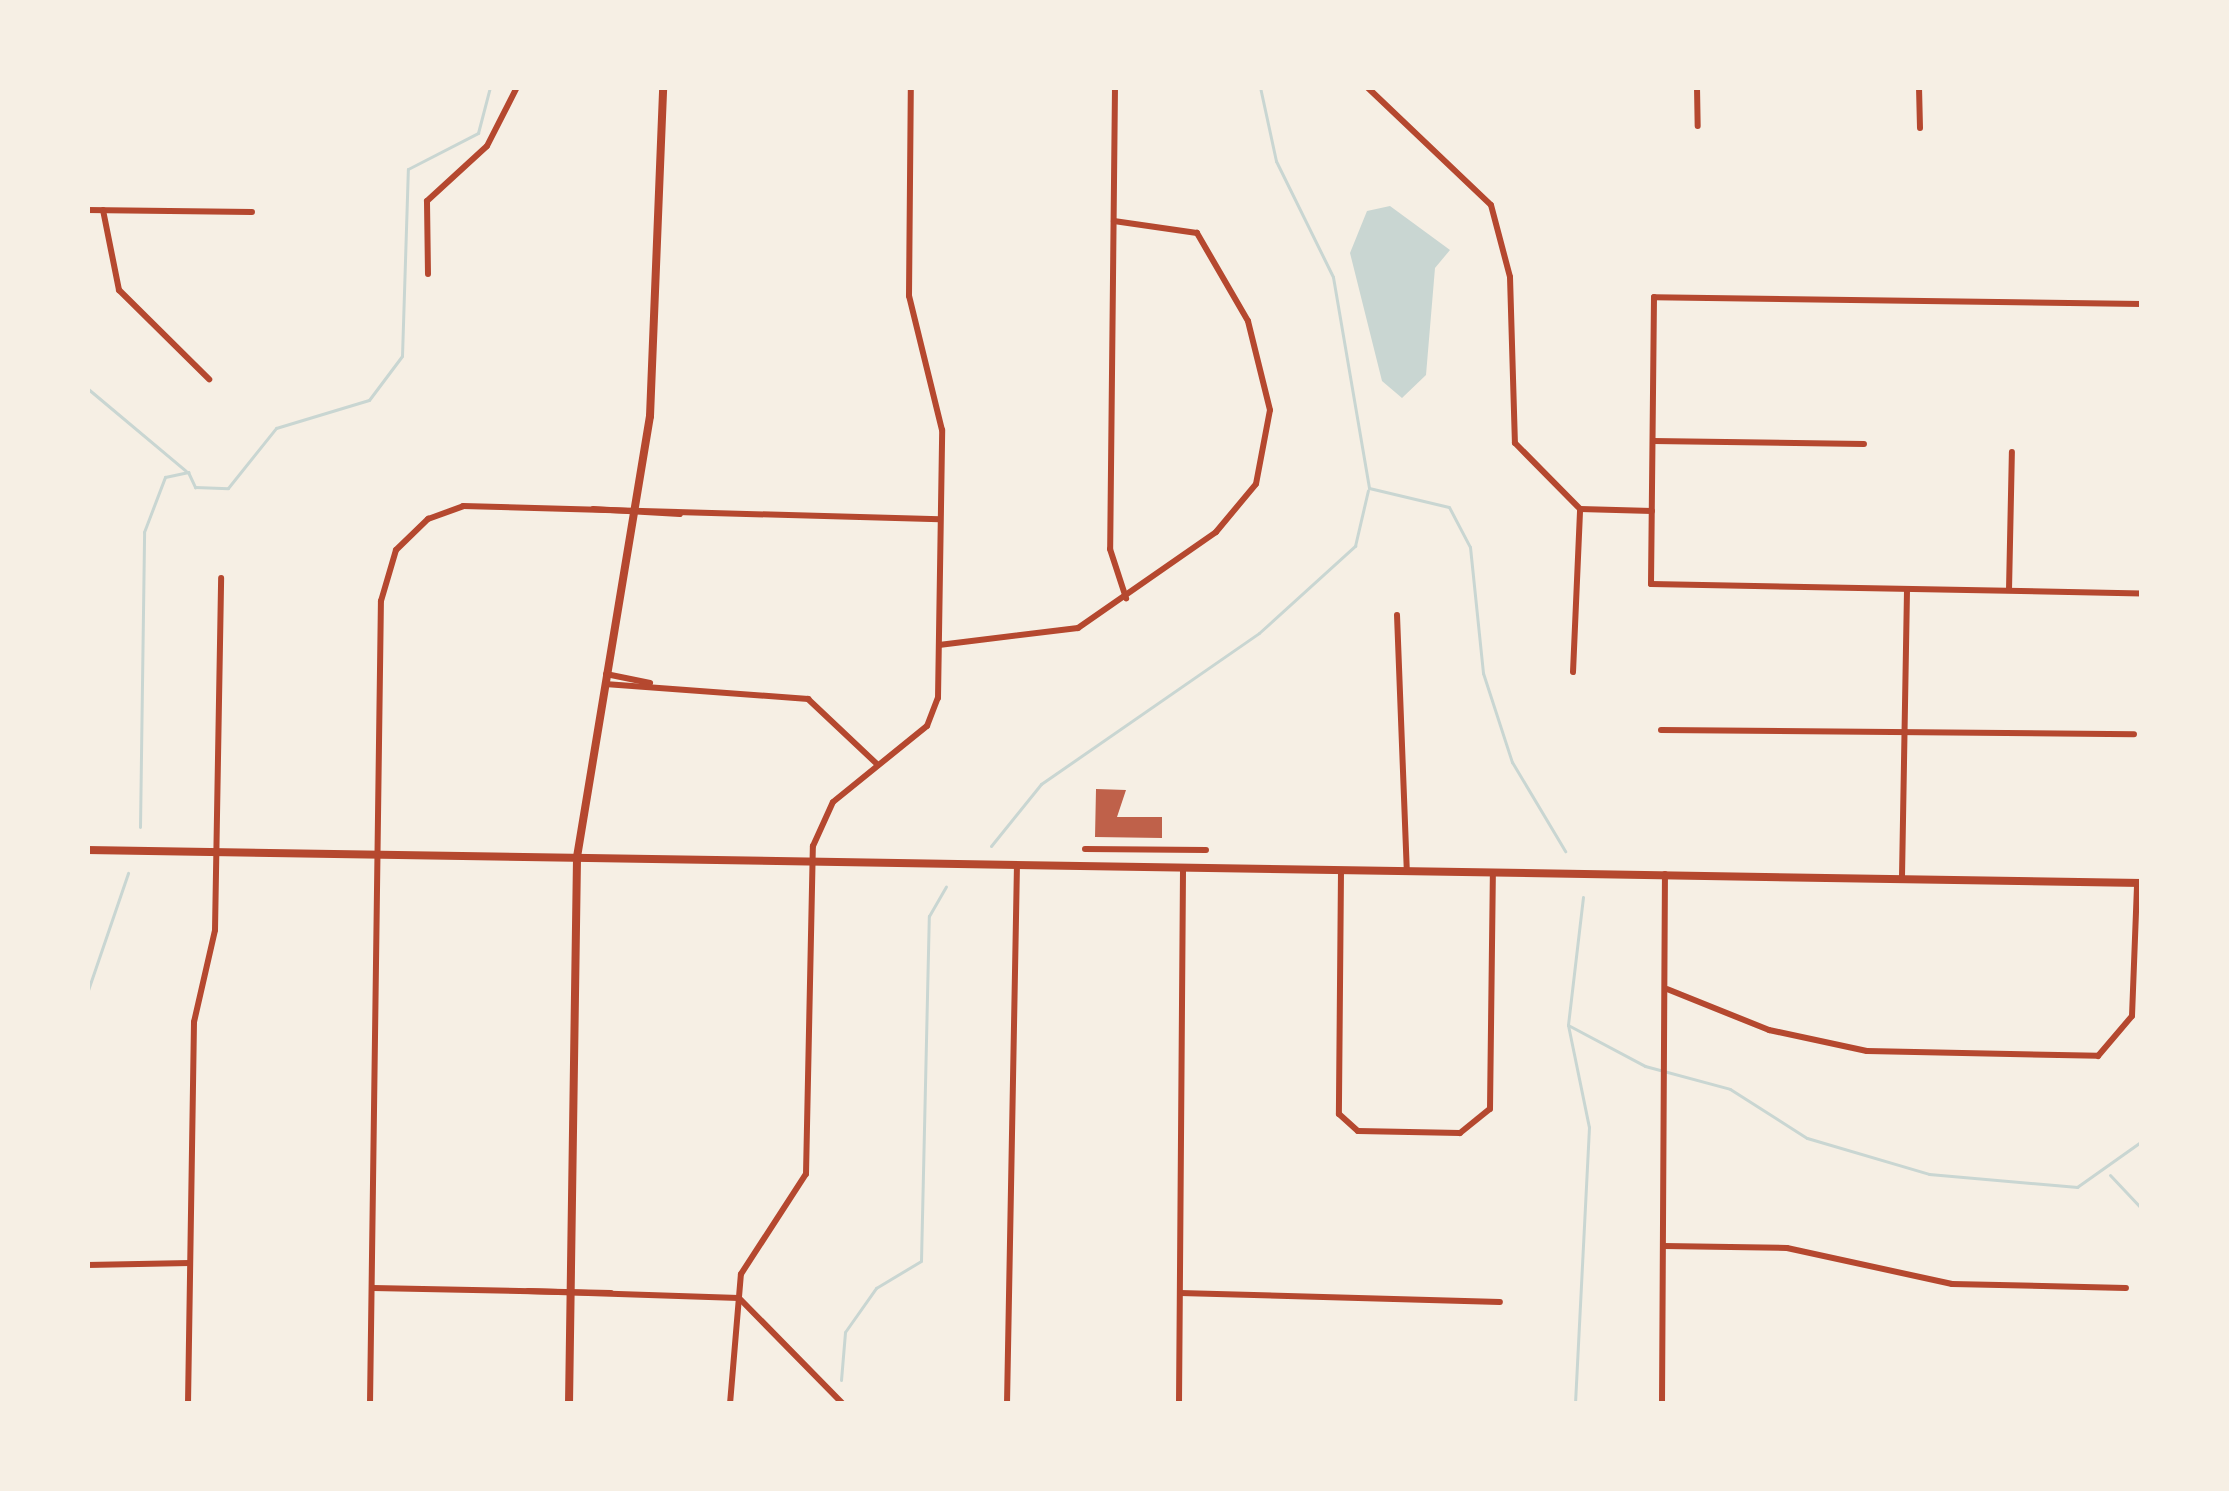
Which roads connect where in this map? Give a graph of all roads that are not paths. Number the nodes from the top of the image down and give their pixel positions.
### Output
1 (517, 87) edge
2 (663, 87) edge
3 (911, 87) edge
4 (1115, 87) edge
5 (1366, 87) edge
6 (1697, 87) edge
7 (1919, 87) edge
8 (1698, 126) dead end
9 (1919, 128) dead end
10 (87, 210) edge
11 (103, 210) junction
12 (253, 212) dead end
13 (1114, 221) junction
14 (428, 274) dead end
15 (2142, 304) edge
16 (209, 379) dead end
17 (1653, 441) junction
18 (1864, 444) dead end
19 (2012, 452) dead end
20 (634, 506) junction
21 (590, 509) junction
22 (1580, 509) junction
23 (1652, 512) junction
24 (683, 515) junction
25 (632, 518) junction
26 (940, 519) junction
27 (220, 578) dead end
28 (1907, 590) junction
29 (2009, 590) junction
30 (2142, 593) edge
31 (1126, 598) junction
32 (1397, 615) dead end
33 (938, 645) junction
34 (1573, 672) dead end
35 (605, 679) junction
36 (2142, 724) edge
37 (1661, 730) dead end
38 (1906, 731) junction
39 (2134, 734) junction
40 (2142, 744) edge
41 (878, 765) junction
42 (1085, 849) dead end
43 (87, 850) edge
44 (1206, 850) dead end
45 (217, 854) junction
46 (577, 857) junction
47 (379, 858) junction
48 (812, 860) junction
49 (1017, 865) junction
50 (1183, 868) junction
51 (1341, 871) junction
52 (1407, 872) junction
53 (1493, 873) junction
54 (1665, 873) junction
55 (1902, 877) junction
56 (2139, 883) edge
57 (1666, 989) junction
58 (1664, 1246) junction
59 (190, 1263) junction
60 (87, 1265) edge
61 (571, 1286) junction
62 (372, 1288) junction
63 (2126, 1288) dead end
64 (528, 1291) junction
65 (614, 1292) junction
66 (1180, 1293) junction
67 (571, 1298) junction
68 (739, 1298) junction
69 (1500, 1302) dead end
70 (188, 1404) edge
71 (370, 1404) edge
72 (569, 1404) edge
73 (730, 1404) edge
74 (843, 1404) edge
75 (1007, 1404) edge
76 (1179, 1404) edge
77 (1662, 1404) edge

1 - 14 street
2 - 20 street
3 - 26 street
4 - 13 street
5 - 22 street
6 - 8 street
7 - 9 street
10 - 11 street
11 - 12 street
11 - 16 street
13 - 31 street
13 - 31 street
15 - 17 street
17 - 18 street
17 - 23 street
19 - 29 street
20 - 21 street
20 - 24 street
20 - 25 street
21 - 25 street
21 - 47 street
22 - 23 street
22 - 34 street
23 - 28 street
24 - 25 street
24 - 26 street
25 - 35 street
26 - 33 street
27 - 45 street
28 - 29 street
28 - 38 street
29 - 30 street
31 - 33 street
32 - 52 street
33 - 41 street
35 - 41 street
35 - 46 street
36 - 39 street
37 - 38 street
38 - 39 street
38 - 55 street
39 - 40 street
41 - 48 street
42 - 44 street
43 - 45 street
45 - 47 street
45 - 59 street
46 - 47 street
46 - 48 street
46 - 61 street
47 - 62 street
48 - 49 street
48 - 68 street
49 - 50 street
49 - 75 street
50 - 51 street
50 - 66 street
51 - 52 street
51 - 53 street
52 - 53 street
53 - 54 street
54 - 55 street
54 - 57 street
55 - 56 street
56 - 57 street
57 - 58 street
58 - 63 street
58 - 77 street
59 - 60 street
59 - 70 street
61 - 64 street
61 - 65 street
61 - 67 street
62 - 64 street
62 - 71 street
64 - 67 street
65 - 67 street
65 - 68 street
66 - 69 street
66 - 76 street
67 - 72 street
68 - 73 street
68 - 74 street

